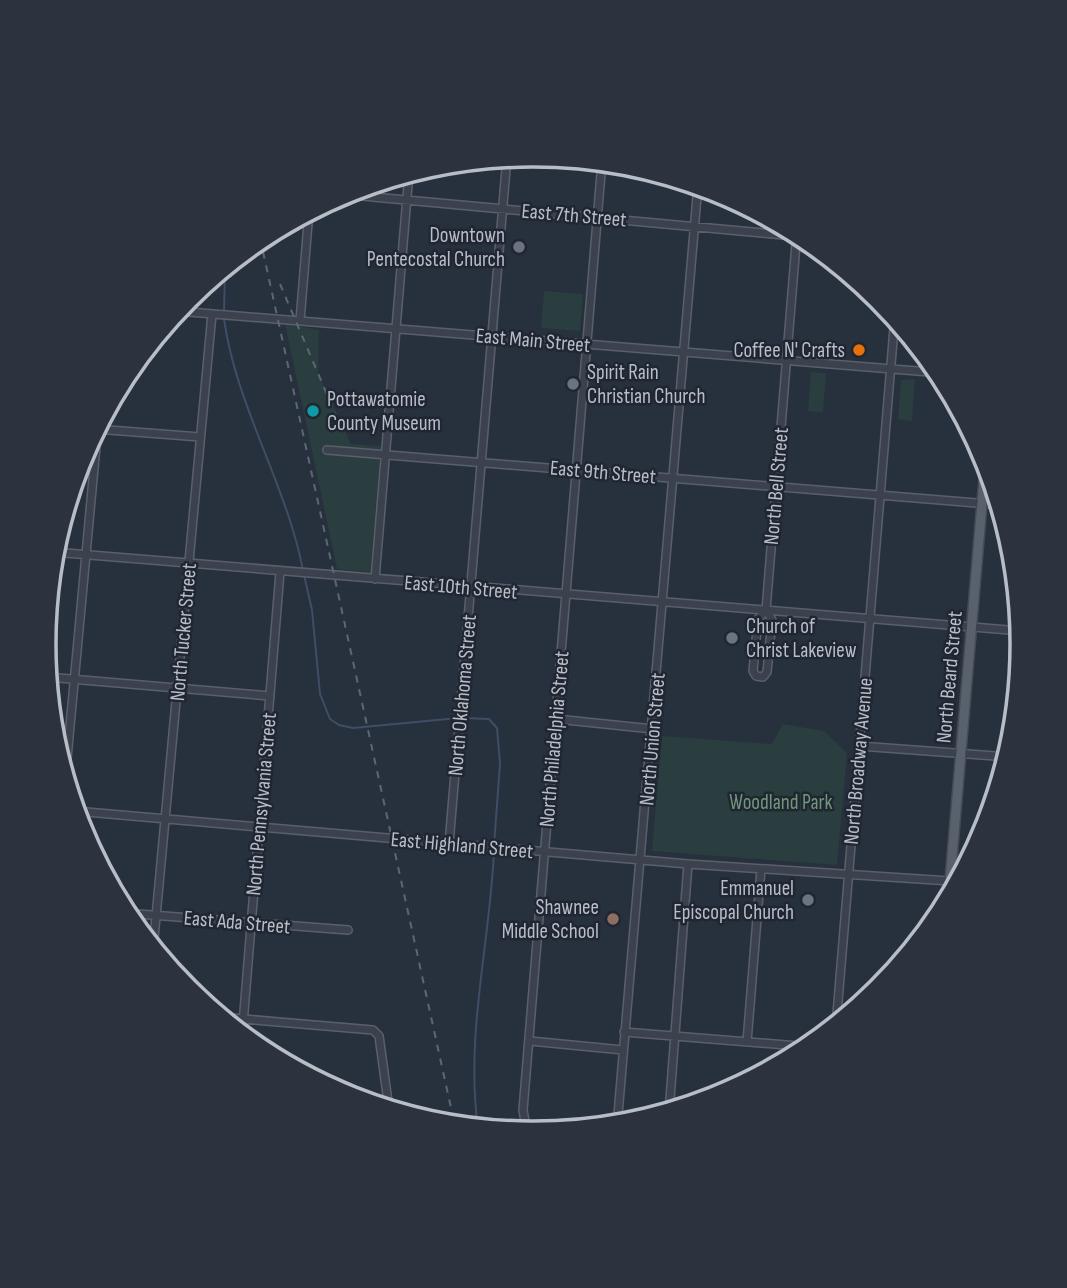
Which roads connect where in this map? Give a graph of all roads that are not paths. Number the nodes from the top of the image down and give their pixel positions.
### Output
1 (506, 168) edge
2 (601, 172) edge
3 (408, 184) edge
4 (697, 196) edge
5 (367, 197) edge
6 (406, 201) junction
7 (503, 209) junction
8 (598, 217) junction
9 (308, 223) edge
10 (695, 226) junction
11 (776, 232) edge
12 (796, 245) edge
13 (190, 312) edge
14 (213, 314) junction
15 (300, 321) junction
16 (396, 329) junction
17 (894, 330) edge
18 (491, 337) junction
19 (587, 344) junction
20 (685, 352) junction
21 (786, 361) junction
22 (890, 369) junction
23 (926, 372) edge
24 (108, 428) edge
25 (200, 438) junction
26 (327, 450) dead end
27 (385, 454) junction
28 (94, 456) edge
29 (482, 462) junction
30 (577, 469) junction
31 (673, 478) junction
32 (983, 483) edge
33 (776, 487) junction
34 (880, 494) junction
35 (981, 503) junction
36 (990, 504) edge
37 (65, 553) edge
38 (85, 555) junction
39 (189, 563) junction
40 (280, 572) junction
41 (375, 579) junction
42 (471, 587) junction
43 (566, 595) junction
44 (663, 603) junction
45 (766, 610) junction
46 (870, 618) junction
47 (971, 626) junction
48 (1011, 630) edge
49 (57, 678) edge
50 (74, 679) junction
51 (179, 688) junction
52 (270, 696) junction
53 (556, 719) junction
54 (653, 729) junction
55 (859, 746) junction
56 (68, 749) edge
57 (961, 753) junction
58 (998, 756) edge
59 (87, 812) edge
60 (166, 819) junction
61 (259, 828) junction
62 (449, 844) junction
63 (545, 851) junction
64 (640, 859) junction
65 (688, 864) junction
66 (956, 867) edge
67 (761, 869) junction
68 (849, 874) junction
69 (948, 881) edge
70 (140, 914) edge
71 (157, 915) junction
72 (252, 924) junction
73 (348, 930) dead end
74 (155, 935) edge
75 (837, 1012) edge
76 (239, 1019) edge
77 (244, 1020) junction
78 (244, 1023) edge
79 (624, 1032) junction
80 (674, 1037) junction
81 (530, 1041) junction
82 (747, 1042) junction
83 (793, 1045) edge
84 (623, 1050) junction
85 (387, 1098) edge
86 (670, 1101) edge
87 (618, 1113) edge
88 (525, 1121) edge

1 - 7 street, North Oklahoma Street
2 - 8 street, North Philadelphia Street
3 - 6 street
4 - 10 street, North Union Street
5 - 6 street, East 7th Street
6 - 7 street, East 7th Street
6 - 16 street
7 - 8 street, East 7th Street
7 - 18 street, North Oklahoma Street
8 - 10 street, East 7th Street
8 - 19 street, North Philadelphia Street
9 - 15 street
10 - 11 street, East 7th Street
10 - 20 street, North Union Street
12 - 21 street, North Bell Street
13 - 14 street, East Main Street
14 - 15 street, East Main Street
14 - 25 street, North Tucker Street
15 - 16 street, East Main Street
16 - 18 street, East Main Street
16 - 27 street
17 - 22 street, North Broadway Avenue
18 - 19 street, East Main Street
18 - 29 street, North Oklahoma Street
19 - 20 street, East Main Street
19 - 30 street, North Philadelphia Street
20 - 21 street, East Main Street
20 - 31 street, North Union Street
21 - 22 street, East Main Street
21 - 33 street, North Bell Street
22 - 23 street, East Main Street
22 - 34 street, North Broadway Avenue
24 - 25 street
25 - 39 street, North Tucker Street
26 - 27 street, East 9th Street
27 - 29 street, East 9th Street
27 - 41 street
28 - 38 street
29 - 30 street, East 9th Street
29 - 42 street, North Oklahoma Street
30 - 31 street, East 9th Street
30 - 43 street, North Philadelphia Street
31 - 33 street, East 9th Street
31 - 44 street, North Union Street
32 - 35 main road, North Beard Street
33 - 34 street, East 9th Street
33 - 45 street, North Bell Street
34 - 35 street, East 9th Street
34 - 46 street, North Broadway Avenue
35 - 36 street, East 9th Street
35 - 47 main road, North Beard Street
37 - 38 street, East 10th Street
38 - 39 street, East 10th Street
38 - 50 street
39 - 40 street, East 10th Street
39 - 51 street, North Tucker Street
40 - 41 street, East 10th Street
40 - 52 street, North Pennsylvania Street
41 - 42 street, East 10th Street
42 - 43 street, East 10th Street
42 - 62 street, North Oklahoma Street
43 - 44 street, East 10th Street
43 - 53 street, North Philadelphia Street
44 - 45 street, East 10th Street
44 - 54 street, North Union Street
45 - 45 street, North Bell Street
45 - 46 street, East 10th Street
46 - 47 street, East 10th Street
46 - 55 street, North Broadway Avenue
47 - 48 street, East 10th Street
47 - 57 main road, North Beard Street
49 - 50 street
50 - 51 street
50 - 56 street
51 - 52 street
51 - 60 street, North Tucker Street
52 - 61 street, North Pennsylvania Street
53 - 54 street
53 - 63 street, North Philadelphia Street
54 - 64 street, North Union Street
55 - 57 street
55 - 68 street, North Broadway Avenue
57 - 58 street
57 - 66 main road, North Beard Street
59 - 60 street, East Highland Street
60 - 61 street, East Highland Street
60 - 71 street, North Tucker Street
61 - 62 street, East Highland Street
61 - 72 street, North Pennsylvania Street
62 - 63 street, East Highland Street
63 - 64 street, East Highland Street
63 - 81 street, North Philadelphia Street
64 - 65 street, East Highland Street
64 - 79 street, North Union Street
65 - 67 street, East Highland Street
65 - 80 street
67 - 68 street, East Highland Street
67 - 82 street
68 - 69 street, East Highland Street
68 - 75 street, North Broadway Avenue
70 - 71 street, East Ada Street
71 - 72 street, East Ada Street
71 - 74 street, North Tucker Street
72 - 73 street, East Ada Street
72 - 77 street, North Pennsylvania Street
76 - 77 street
77 - 78 street, North Pennsylvania Street
77 - 85 street
79 - 80 street
79 - 84 street, North Union Street
80 - 82 street
80 - 86 street
81 - 84 street
81 - 88 street, North Philadelphia Street
82 - 83 street
84 - 87 street, North Union Street

